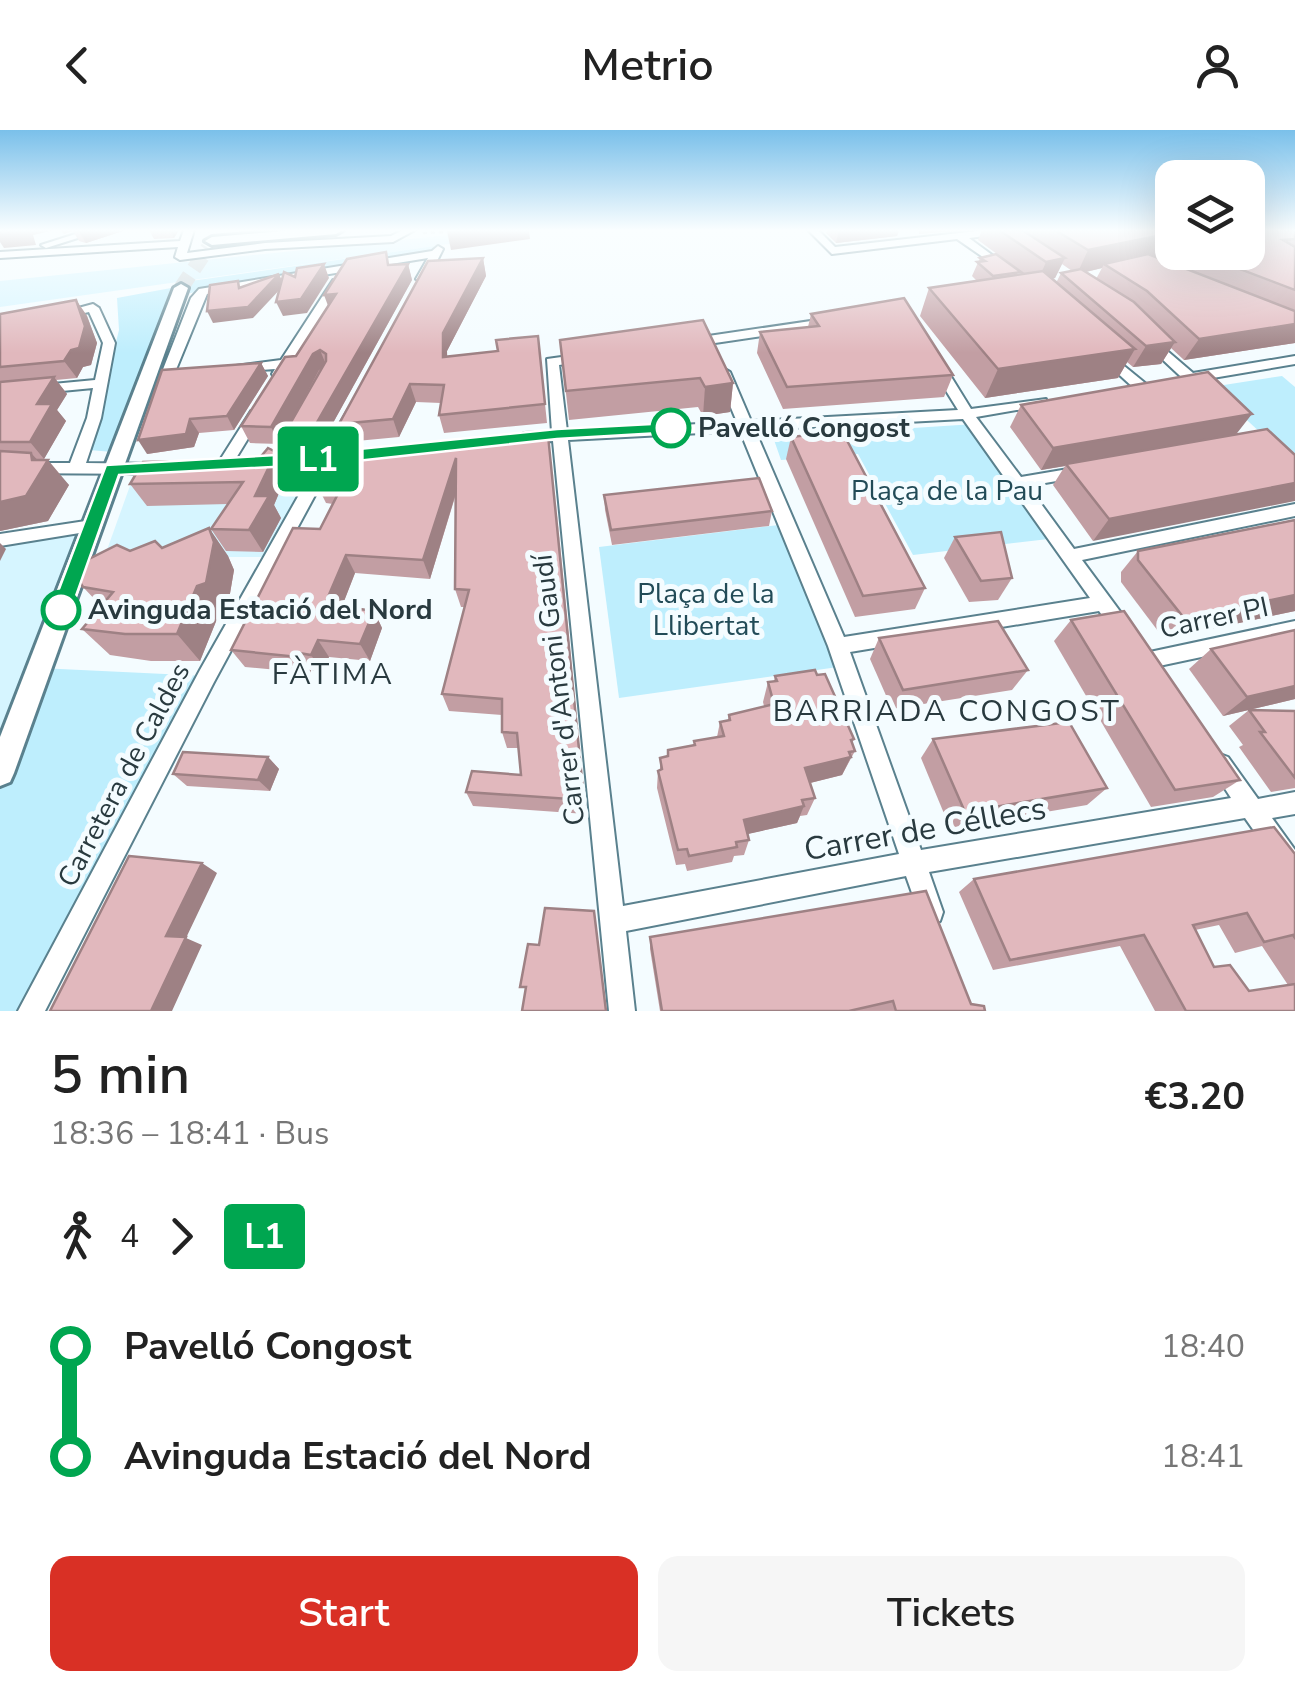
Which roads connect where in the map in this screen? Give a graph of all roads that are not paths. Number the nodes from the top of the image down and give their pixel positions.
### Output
1 (331, 271) edge
2 (344, 271) edge
3 (425, 271) edge
4 (1008, 271) edge
5 (1020, 280) edge
6 (182, 288) tunnel mouth
7 (415, 293) edge
8 (37, 318) edge
9 (845, 320) edge
10 (1140, 330) edge
11 (708, 340) junction
12 (672, 345) edge
13 (926, 348) edge
14 (1100, 350) edge
15 (602, 355) edge
16 (1295, 360) edge
17 (286, 364) junction
18 (226, 371) edge
19 (206, 373) edge
20 (1190, 378) junction
21 (276, 381) edge
22 (1174, 381) edge
23 (100, 383) junction
24 (1156, 383) edge
25 (1140, 386) junction
26 (1120, 389) edge
27 (0, 393) edge
28 (265, 398) edge
29 (360, 398) edge
30 (1063, 398) edge
31 (1216, 403) edge
32 (308, 409) edge
33 (967, 414) junction
34 (747, 424) junction
35 (557, 434) junction
36 (512, 439) edge
37 (368, 455) edge
38 (329, 458) junction
39 (279, 461) junction
40 (0, 468) edge
41 (175, 468) edge
42 (76, 469) junction
43 (112, 469) junction
44 (1090, 470) edge
45 (1017, 483) junction
46 (1295, 510) edge
47 (92, 526) junction
48 (0, 540) edge
49 (1070, 556) junction
50 (1104, 603) junction
51 (1295, 629) edge
52 (838, 646) junction
53 (9, 726) edge
54 (1204, 742) edge
55 (0, 773) edge
56 (1295, 804) edge
57 (1252, 808) junction
58 (912, 863) junction
59 (1295, 870) edge
60 (611, 922) junction
61 (938, 930) edge
62 (30, 1011) edge
63 (622, 1011) edge

1 - 19 street
2 - 17 street
3 - 7 street
4 - 5 street
6 - 43 street
8 - 23 street
9 - 11 street
10 - 20 street
11 - 12 street
11 - 34 street
13 - 33 street
14 - 25 street
15 - 35 street, Carrer d'Antoni Gaudí
16 - 20 street
17 - 18 street
17 - 21 street
20 - 22 street
20 - 31 street
23 - 27 street
23 - 42 street
24 - 25 street
25 - 26 street
28 - 39 street
29 - 38 street, Carretera de Caldes
30 - 33 street
32 - 39 lane
33 - 34 street
33 - 45 street
34 - 35 street
34 - 52 street
35 - 36 street
35 - 60 street, Carrer d'Antoni Gaudí
37 - 38 street
38 - 39 street
38 - 62 street, Carretera de Caldes
40 - 42 street
41 - 43 street
42 - 43 street
43 - 47 street
44 - 45 street
45 - 49 street
46 - 49 street
47 - 48 street
47 - 53 street
49 - 50 street
50 - 51 street, Carrer PI
50 - 52 street
52 - 58 street
53 - 55 street
54 - 57 street
56 - 57 street, Carrer de Céllecs
57 - 58 street, Carrer de Céllecs
57 - 59 street
58 - 60 street, Carrer de Céllecs
58 - 61 street
60 - 63 street, Carrer d'Antoni Gaudí

